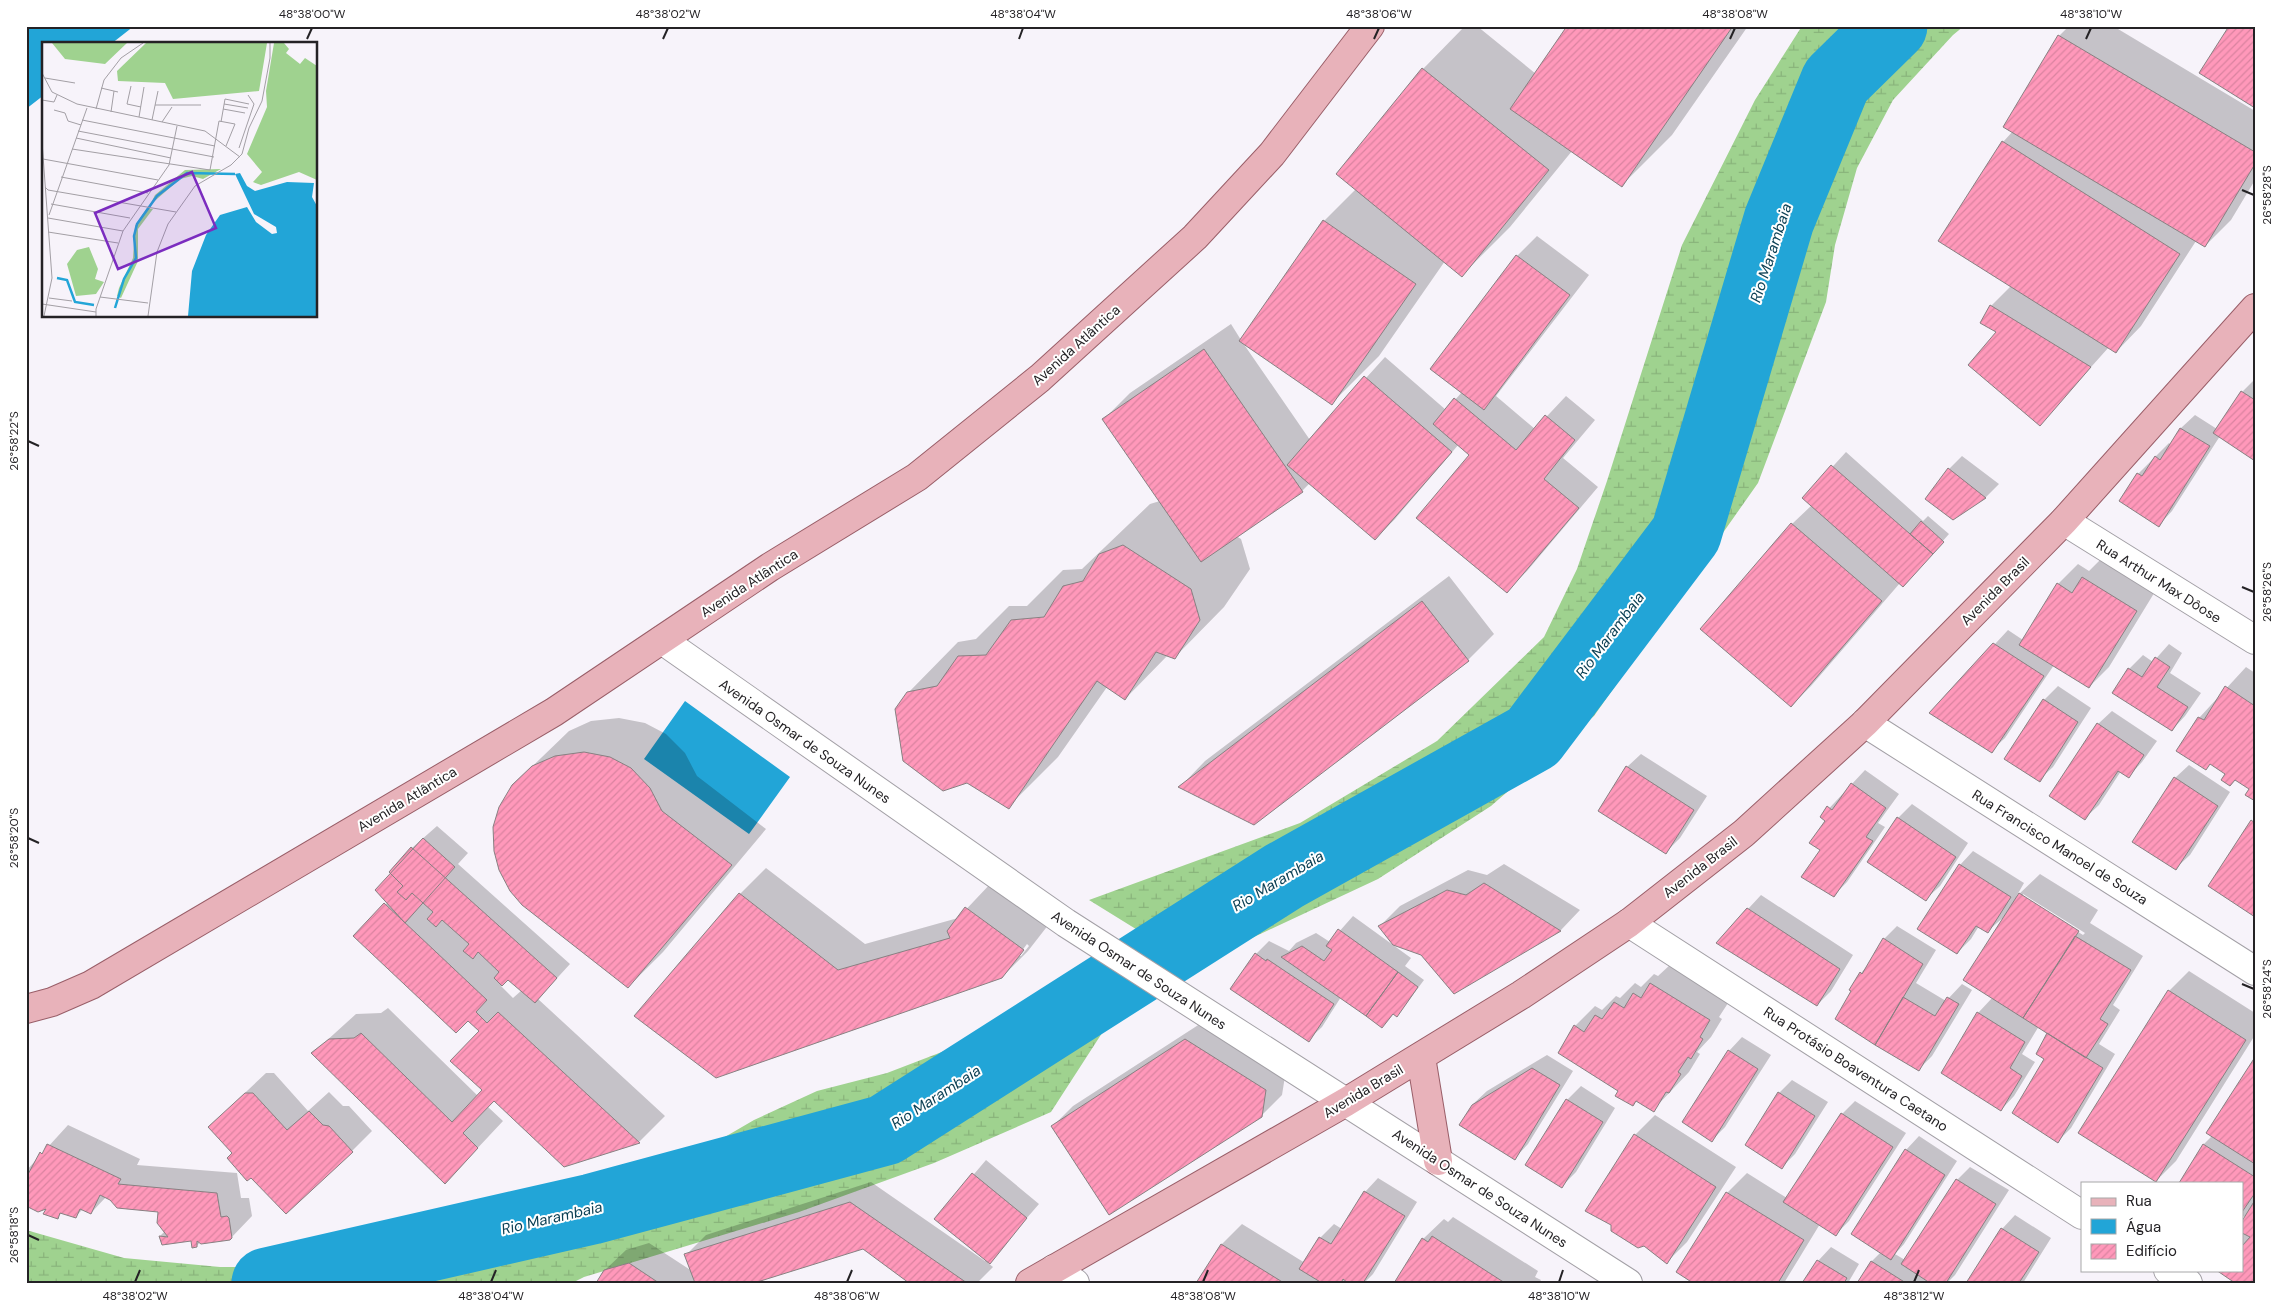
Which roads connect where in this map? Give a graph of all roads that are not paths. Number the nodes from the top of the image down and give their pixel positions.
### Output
1 (1370, 26) edge
2 (2255, 308) edge
3 (2064, 521) junction
4 (662, 640) junction
5 (2255, 640) edge
6 (1865, 723) junction
7 (1629, 923) junction
8 (2255, 971) edge
9 (26, 1009) edge
10 (1421, 1057) junction
11 (1346, 1102) junction
12 (1438, 1161) junction
13 (2081, 1214) edge
14 (2171, 1272) edge
15 (1064, 1276) edge
16 (1030, 1283) edge
17 (1628, 1283) edge
18 (2188, 1283) edge

1 - 4 main road, Avenida Atlântica
2 - 3 main road, Avenida Brasil
3 - 5 street, Rua Arthur Max Dôose
3 - 6 main road, Avenida Brasil
4 - 9 main road, Avenida Atlântica
4 - 11 street, Avenida Osmar de Souza Nunes
6 - 7 main road, Avenida Brasil
6 - 8 street, Rua Francisco Manoel de Souza
7 - 10 main road, Avenida Brasil
7 - 13 street, Rua Protásio Boaventura Caetano
10 - 11 main road, Avenida Brasil
10 - 12 main road
11 - 12 street, Avenida Osmar de Souza Nunes
11 - 15 main road, Avenida Brasil
12 - 17 street, Avenida Osmar de Souza Nunes
14 - 18 street
15 - 16 main road, Avenida Brasil

